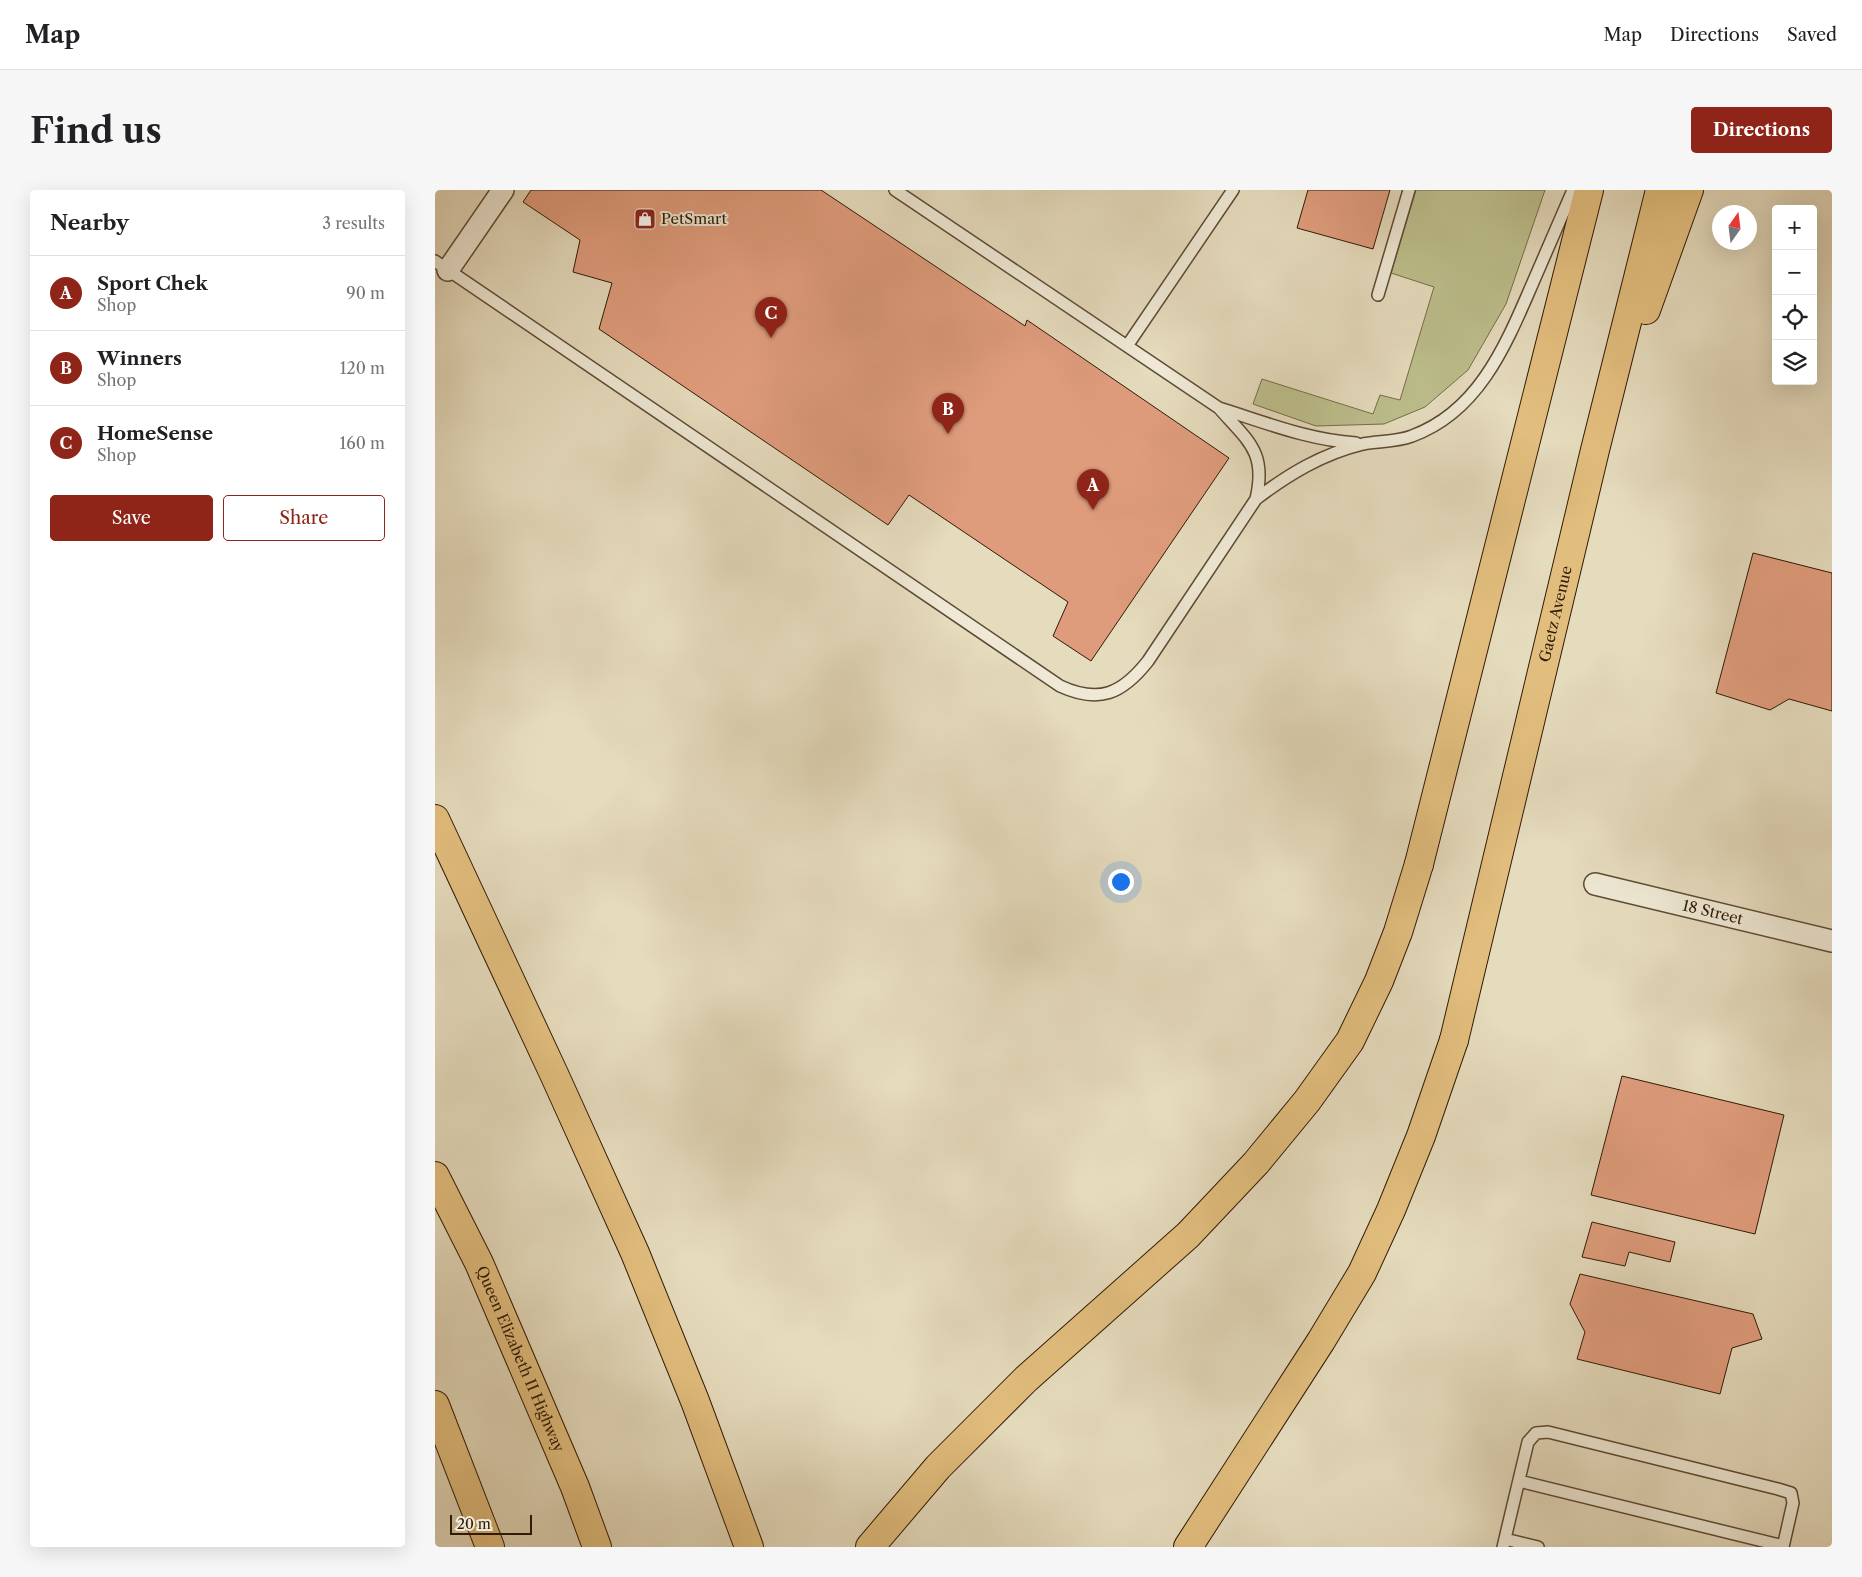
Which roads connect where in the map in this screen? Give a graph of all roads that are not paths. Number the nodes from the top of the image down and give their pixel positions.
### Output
1 (503, 190) edge
2 (895, 190) edge
3 (1233, 190) edge
4 (1409, 190) edge
5 (1573, 190) edge
6 (1589, 190) edge
7 (1660, 190) edge
8 (1689, 190) edge
9 (441, 266) edge
10 (1378, 295) dead end
11 (1127, 346) junction
12 (1219, 408) junction
13 (1365, 444) junction
14 (1595, 450) junction
15 (1256, 499) junction
16 (435, 819) edge
17 (1595, 884) dead end
18 (1832, 941) edge
19 (435, 1176) edge
20 (435, 1405) edge
21 (1519, 1481) junction
22 (1504, 1543) edge
23 (490, 1547) edge
24 (597, 1547) edge
25 (749, 1547) edge
26 (870, 1547) edge
27 (1188, 1547) edge
28 (1538, 1547) edge
29 (1783, 1547) edge

1 - 9 street
2 - 11 lane
3 - 11 lane
4 - 10 lane
5 - 13 lane
6 - 26 main road
7 - 14 main road, Gaetz Avenue
8 - 14 main road
9 - 15 lane
11 - 12 lane
12 - 13 lane
12 - 15 lane
13 - 15 lane
14 - 27 main road, Gaetz Avenue
16 - 25 main road
17 - 18 street, 18 Street
19 - 24 main road, Queen Elizabeth II Highway
20 - 23 main road
21 - 22 lane
21 - 29 lane
21 - 29 lane
22 - 28 lane

